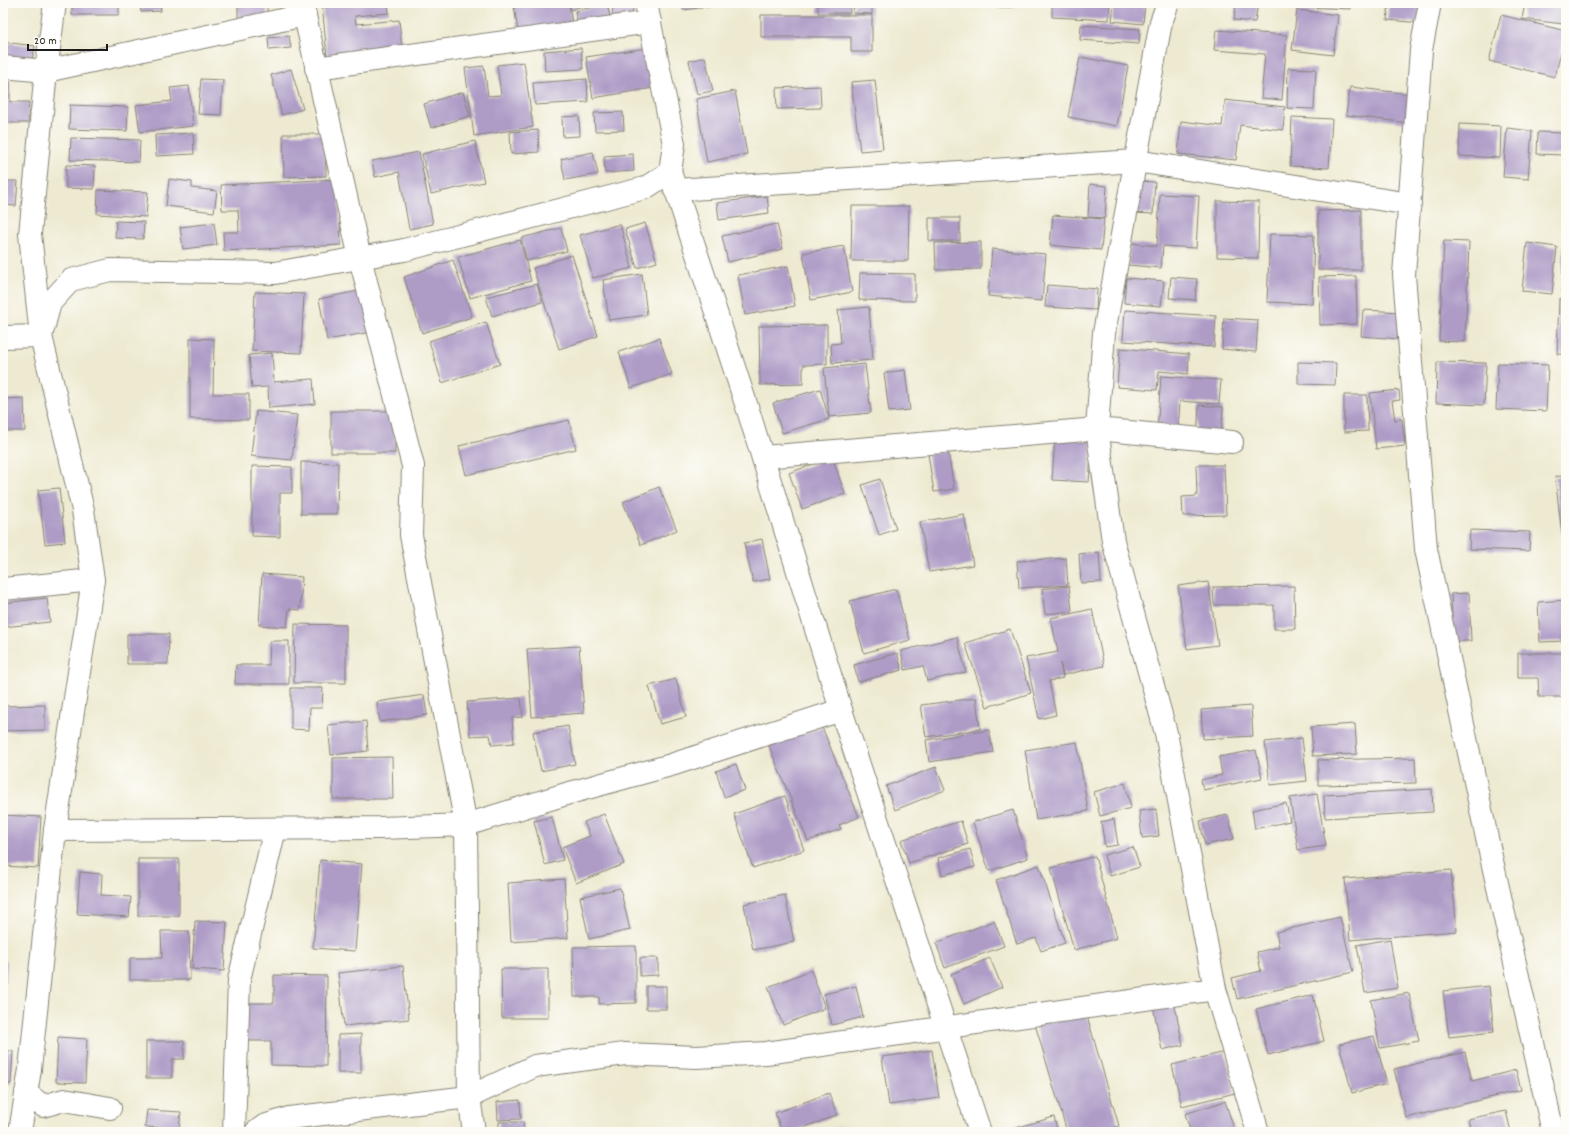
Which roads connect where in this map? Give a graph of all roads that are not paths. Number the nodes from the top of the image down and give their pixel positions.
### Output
1 (54, 3) edge
2 (1168, 3) edge
3 (1430, 3) edge
4 (303, 9) edge
5 (648, 13) edge
6 (3, 67) edge
7 (316, 68) junction
8 (46, 71) junction
9 (1136, 161) junction
10 (673, 181) junction
11 (1410, 204) junction
12 (360, 258) junction
13 (41, 336) junction
14 (3, 337) edge
15 (1097, 430) junction
16 (1232, 442) dead end
17 (763, 457) junction
18 (94, 580) junction
19 (3, 589) edge
20 (841, 710) junction
21 (466, 825) junction
22 (275, 829) junction
23 (55, 830) junction
24 (1215, 989) junction
25 (946, 1027) junction
26 (26, 1093) junction
27 (469, 1097) junction
28 (110, 1108) dead end
29 (20, 1132) edge
30 (234, 1132) edge
31 (256, 1132) edge
32 (474, 1132) edge
33 (980, 1132) edge
34 (1258, 1132) edge
35 (1553, 1132) edge

1 - 8 street
2 - 9 street
3 - 11 street
4 - 7 street
4 - 8 street
5 - 7 street
5 - 10 street
6 - 8 street
7 - 12 street
8 - 13 street
9 - 10 street
9 - 11 street
9 - 15 street
10 - 12 street
10 - 17 street
11 - 35 street
12 - 13 street
12 - 21 street
13 - 14 street
13 - 18 street
15 - 16 street
15 - 17 street
15 - 24 street
17 - 20 street
18 - 19 street
18 - 23 street
20 - 21 street
20 - 25 street
21 - 22 street
21 - 27 street
22 - 23 street
22 - 30 street
23 - 26 street
24 - 25 street
24 - 34 street
25 - 27 street
25 - 33 street
26 - 28 street
26 - 29 street
27 - 31 street
27 - 32 street

